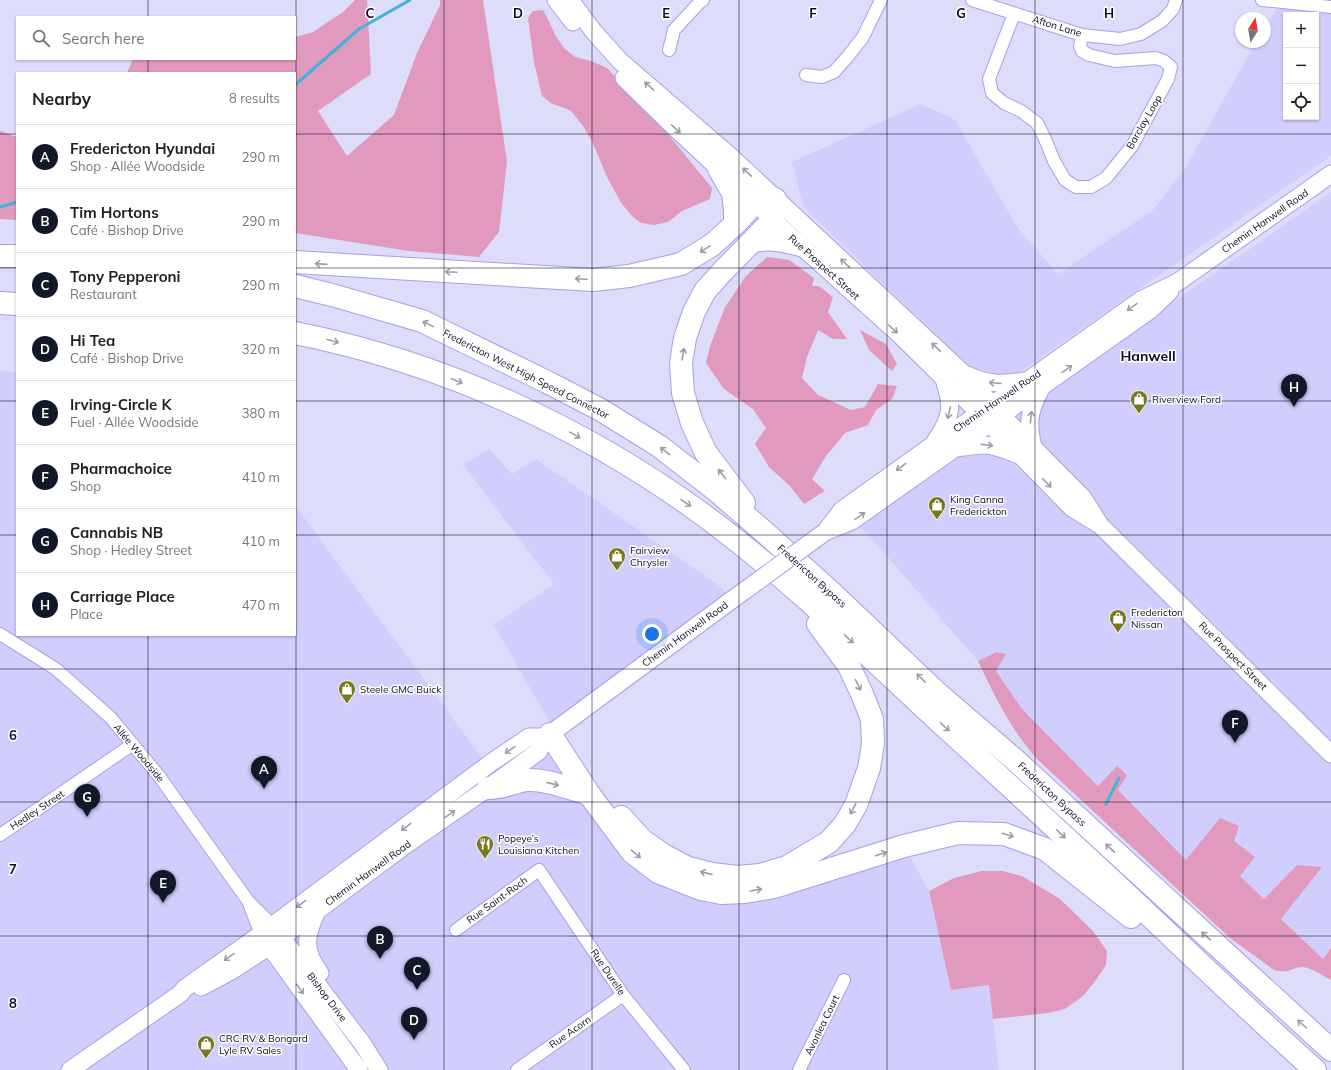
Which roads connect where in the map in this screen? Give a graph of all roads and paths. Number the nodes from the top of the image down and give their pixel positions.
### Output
1 (556, 0) edge
2 (570, 0) edge
3 (703, 0) edge
4 (881, 0) edge
5 (972, 0) edge
6 (1176, 0) edge
7 (1262, 0) edge
8 (1331, 7) edge
9 (1014, 14) junction
10 (1082, 35) junction
11 (669, 50) dead end
12 (806, 75) dead end
13 (718, 169) junction
14 (1331, 174) edge
15 (768, 207) junction
16 (735, 224) junction
17 (753, 241) junction
18 (800, 245) junction
19 (0, 256) edge
20 (16, 256) edge
21 (296, 262) edge
22 (296, 286) edge
23 (0, 303) edge
24 (16, 304) edge
25 (296, 333) edge
26 (964, 374) junction
27 (944, 379) junction
28 (1034, 384) junction
29 (991, 414) junction
30 (933, 445) junction
31 (954, 449) junction
32 (1026, 451) junction
33 (825, 532) junction
34 (771, 538) junction
35 (800, 594) junction
36 (0, 634) edge
37 (552, 732) junction
38 (133, 744) junction
39 (1331, 754) edge
40 (488, 788) junction
41 (589, 794) junction
42 (0, 835) edge
43 (539, 870) joint
44 (316, 911) junction
45 (456, 930) dead end
46 (271, 936) junction
47 (286, 968) junction
48 (231, 971) junction
49 (844, 980) dead end
50 (180, 994) junction
51 (623, 995) junction
52 (1280, 1039) junction
53 (362, 1043) junction
54 (1331, 1050) edge
55 (70, 1070) edge
56 (359, 1070) edge
57 (379, 1070) edge
58 (517, 1070) edge
59 (684, 1070) edge
60 (800, 1070) edge
61 (1314, 1070) edge

1 -> 13 main road, Rue Prospect Street
15 -> 2 main road, Rue Prospect Street
3 - 11 street
4 - 12 street
5 - 9 street, Afton Lane
6 - 10 street, Afton Lane
7 - 8 street
9 - 10 street, Afton Lane
9 - 10 street, Barclay Loop
13 - 15 main road, Rue Prospect Street
13 - 16 highway
14 - 28 main road, Chemin Hanwell Road
15 - 16 highway
15 - 17 highway
15 - 18 main road, Rue Prospect Street
26 -> 15 main road, Rue Prospect Street
16 -> 21 highway
17 - 18 highway
34 -> 17 highway
18 -> 27 main road, Rue Prospect Street
19 - 20 highway
34 -> 22 highway, Fredericton West High Speed Connector
23 - 24 highway
25 -> 35 highway
28 -> 26 main road
26 - 29 main road, Rue Prospect Street
27 - 29 main road, Rue Prospect Street
27 -> 30 main road
28 - 29 main road, Chemin Hanwell Road
32 -> 28 main road
29 - 30 main road, Chemin Hanwell Road
29 - 31 main road, Chemin Hanwell Road
29 - 32 main road, Rue Prospect Street
30 -> 33 main road, Chemin Hanwell Road
31 -> 32 main road
33 -> 31 main road, Chemin Hanwell Road
32 - 39 main road, Rue Prospect Street
33 - 37 main road, Chemin Hanwell Road, bridge
54 -> 34 highway, Fredericton Bypass
35 -> 37 highway
35 -> 52 highway, Fredericton Bypass
36 - 38 street, Allée Woodside
37 - 40 main road, Chemin Hanwell Road
37 - 41 highway
37 -> 46 main road, Chemin Hanwell Road
38 - 42 street, Hedley Street
38 - 46 street, Allée Woodside
40 -> 41 highway
44 -> 40 main road, Chemin Hanwell Road
41 -> 52 highway
43 - 45 street, Rue Saint-Roch
43 - 51 street, Rue Durelle
44 - 46 main road, Chemin Hanwell Road
44 - 53 main road
46 - 47 main road, Bishop Drive
46 - 48 main road, Chemin Hanwell Road
46 -> 50 main road, Chemin Hanwell Road
46 - 53 main road, Bishop Drive
47 - 48 main road
47 -> 56 main road, Bishop Drive
48 - 50 main road, Chemin Hanwell Road
49 - 60 street, Avonlea Court
50 - 55 main road, Chemin Hanwell Road
51 - 58 street, Rue Acorn
51 - 59 street, Rue Durelle
52 - 61 highway, Fredericton Bypass
53 - 57 main road, Bishop Drive

